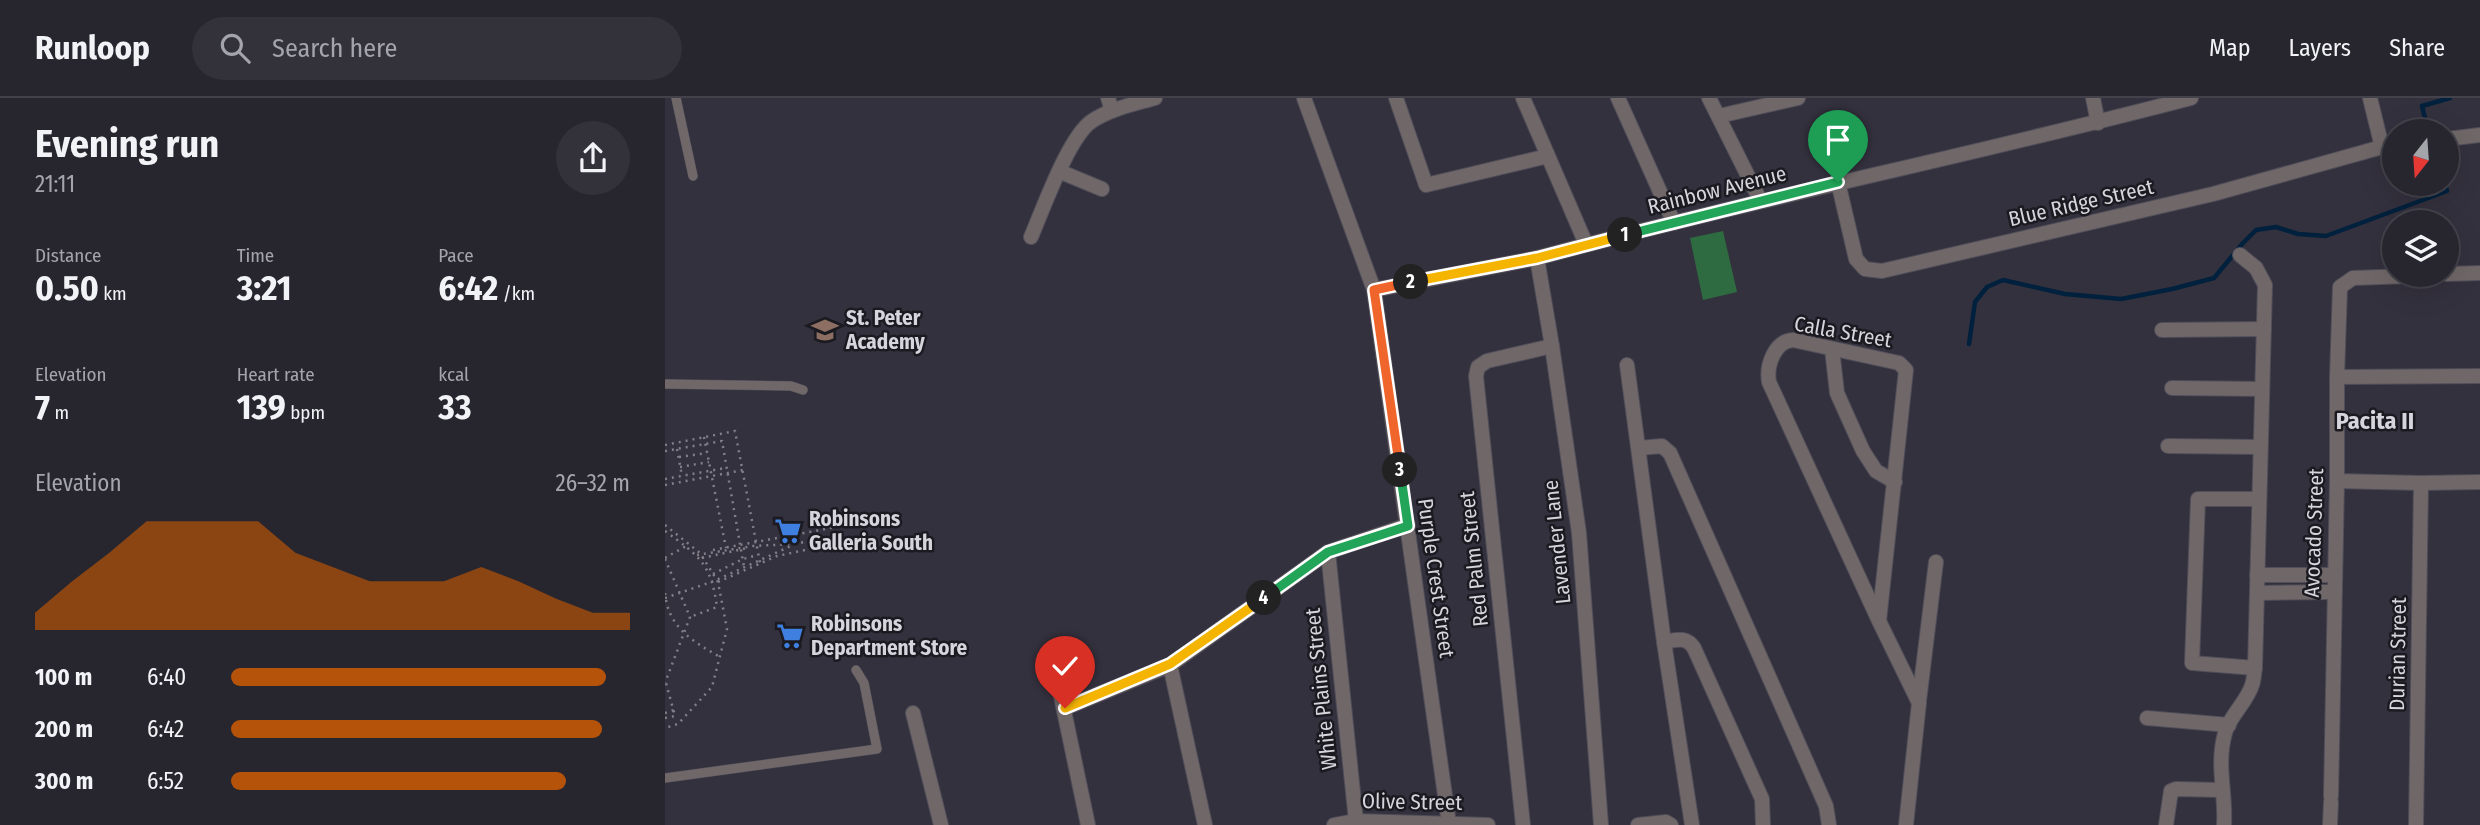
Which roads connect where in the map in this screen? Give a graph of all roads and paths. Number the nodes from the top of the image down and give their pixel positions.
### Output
1 (677, 98) edge
2 (1155, 98) edge
3 (1304, 98) edge
4 (1396, 98) edge
5 (1523, 98) edge
6 (1618, 98) edge
7 (1710, 98) edge
8 (1798, 98) edge
9 (2093, 98) edge
10 (2191, 98) edge
11 (2370, 98) edge
12 (1110, 105) edge
13 (1719, 117) junction
14 (2098, 123) junction
15 (2382, 130) edge
16 (2480, 135) edge
17 (2459, 138) edge
18 (2382, 148) edge
19 (1548, 156) junction
20 (1061, 172) junction
21 (693, 176) dead end
22 (1838, 182) junction
23 (1102, 189) dead end
24 (1760, 200) junction
25 (1674, 223) junction
26 (1031, 237) dead end
27 (1586, 244) junction
28 (2240, 255) dead end
29 (1537, 258) junction
30 (2480, 273) edge
31 (2459, 274) edge
32 (2382, 277) edge
33 (1374, 290) junction
34 (2264, 329) junction
35 (2162, 330) dead end
36 (1552, 346) junction
37 (1832, 349) junction
38 (1627, 365) dead end
39 (2480, 376) edge
40 (2337, 377) junction
41 (665, 384) edge
42 (2172, 388) dead end
43 (2262, 389) junction
44 (803, 390) dead end
45 (704, 437) junction
46 (665, 444) edge
47 (2168, 446) dead end
48 (2260, 447) junction
49 (1639, 448) junction
50 (677, 449) junction
51 (665, 452) edge
52 (707, 452) junction
53 (679, 457) junction
54 (709, 462) junction
55 (680, 467) junction
56 (725, 468) junction
57 (743, 470) junction
58 (682, 476) junction
59 (712, 476) junction
60 (665, 480) edge
61 (2337, 481) junction
62 (1895, 482) junction
63 (2480, 482) edge
64 (2421, 483) junction
65 (665, 485) edge
66 (2259, 499) junction
67 (665, 525) edge
68 (1408, 526) junction
69 (836, 527) dead end
70 (665, 531) edge
71 (837, 536) dead end
72 (838, 543) dead end
73 (689, 544) junction
74 (756, 544) junction
75 (794, 544) junction
76 (726, 548) junction
77 (740, 549) junction
78 (1328, 552) junction
79 (758, 555) junction
80 (699, 556) junction
81 (665, 559) edge
82 (1936, 562) dead end
83 (760, 563) junction
84 (744, 567) junction
85 (2257, 575) junction
86 (2334, 575) junction
87 (710, 576) junction
88 (716, 581) junction
89 (2333, 592) junction
90 (665, 593) edge
91 (680, 593) junction
92 (2257, 593) junction
93 (665, 598) edge
94 (666, 610) edge
95 (690, 617) junction
96 (1879, 621) junction
97 (1664, 642) junction
98 (720, 657) junction
99 (1170, 664) junction
100 (1055, 668) dead end
101 (2255, 668) junction
102 (856, 670) dead end
103 (665, 683) edge
104 (1919, 703) junction
105 (1065, 708) junction
106 (674, 710) junction
107 (665, 713) edge
108 (913, 713) dead end
109 (665, 718) edge
110 (2147, 718) dead end
111 (2229, 725) junction
112 (665, 728) edge
113 (665, 778) edge
114 (2221, 790) junction
115 (1356, 821) junction
116 (1448, 824) edge
117 (1668, 824) edge
118 (941, 825) edge
119 (1088, 825) edge
120 (1205, 825) edge
121 (1334, 825) edge
122 (1488, 825) edge
123 (1523, 825) edge
124 (1601, 825) edge
125 (1638, 825) edge
126 (1692, 825) edge
127 (1763, 825) edge
128 (1829, 825) edge
129 (1906, 825) edge
130 (2166, 825) edge
131 (2224, 825) edge
132 (2330, 825) edge
133 (2416, 825) edge

1 - 21 lane
2 - 12 street
3 - 33 street, Purple Crest Street
4 - 19 street
5 - 19 street
6 - 25 street
7 - 13 street
8 - 13 street
9 - 14 street
10 - 14 street, Rainbow Avenue
11 - 15 street
12 - 20 street
13 - 24 street
14 - 22 street, Rainbow Avenue
16 - 17 street
18 - 22 street, Blue Ridge Street
19 - 27 street
20 - 23 street
20 - 26 street
22 - 24 street, Rainbow Avenue
24 - 25 street, Rainbow Avenue
25 - 27 street, Rainbow Avenue
27 - 29 street, Rainbow Avenue
28 - 34 street
29 - 33 street, Rainbow Avenue
29 - 36 street, Lavender Lane
30 - 31 street
32 - 40 street, Avocado Street
33 - 68 street, Purple Crest Street
34 - 35 street
34 - 43 street
36 - 123 street, Red Palm Street
36 - 124 street, Lavender Lane
37 - 62 street
37 - 62 street, Calla Street
37 - 96 street, Calla Street
38 - 49 street
39 - 40 street
40 - 61 street, Avocado Street
41 - 44 lane
42 - 43 street
43 - 48 street
45 - 46 path
45 - 52 path
45 - 57 path
47 - 48 street
48 - 66 street
49 - 97 street
49 - 128 street
50 - 51 path
50 - 53 path
50 - 56 path
52 - 53 path
52 - 54 path
53 - 55 path
54 - 55 path
54 - 59 path
55 - 58 path
56 - 58 path
56 - 77 path
57 - 59 path
57 - 74 path
58 - 60 path
59 - 65 path
59 - 76 path
61 - 64 street
61 - 86 street, Avocado Street
62 - 96 street, Calla Street
63 - 64 street
64 - 133 street, Durian Street
66 - 85 street
66 - 101 street
67 - 73 path
68 - 78 street
68 - 116 street, Purple Crest Street
69 - 74 path
70 - 80 path
71 - 75 path
72 - 83 path
73 - 80 path
73 - 81 path
74 - 76 path
74 - 77 path
74 - 79 path
75 - 77 path
75 - 84 path
76 - 80 path
77 - 80 path
77 - 80 path
77 - 84 path
78 - 99 street
78 - 115 street, White Plains Street
79 - 83 path
79 - 87 path
80 - 87 path
80 - 88 path
81 - 91 path
82 - 104 street
83 - 88 path
84 - 88 path
85 - 86 street
85 - 92 street
86 - 89 street, Avocado Street
87 - 88 path
88 - 91 path
88 - 95 path
88 - 98 path
89 - 92 street
89 - 132 street, Avocado Street
90 - 94 path
91 - 93 path
91 - 95 path
92 - 101 street
94 - 98 path
95 - 103 path
96 - 104 street, Calla Street
97 - 126 street
97 - 127 street
98 - 112 path
99 - 105 street
99 - 120 street
100 - 105 street
101 - 111 street
102 - 113 lane
103 - 106 path
104 - 129 street
105 - 119 street
106 - 107 path
106 - 109 path
108 - 118 street
110 - 111 street
111 - 114 street
114 - 130 street
114 - 131 street
115 - 116 street, Olive Street
115 - 121 street, Olive Street
116 - 122 street, Olive Street
117 - 125 street

